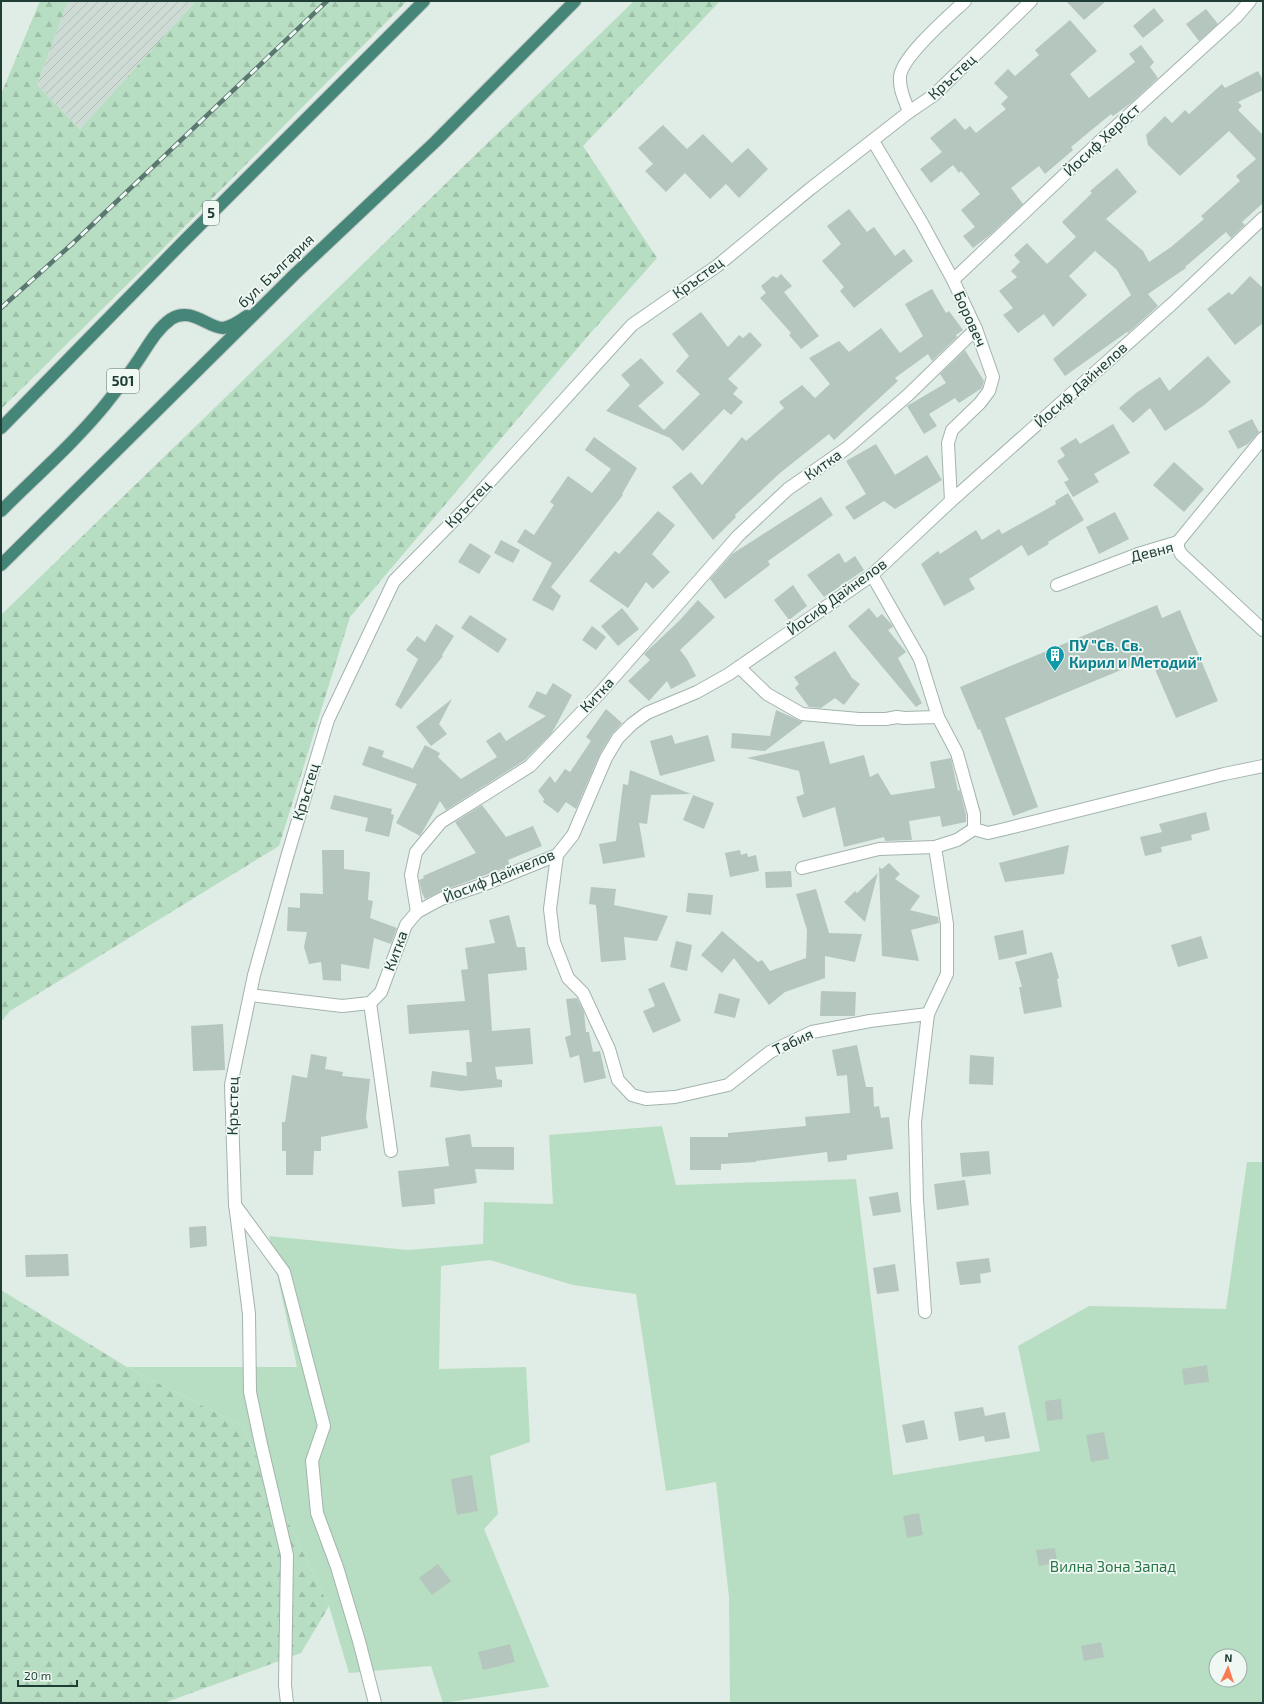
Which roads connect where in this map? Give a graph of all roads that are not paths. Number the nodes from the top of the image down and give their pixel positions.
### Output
1 (424, 1) edge
2 (575, 1) edge
3 (965, 1) edge
4 (1031, 1) edge
5 (1250, 1) edge
6 (910, 112) junction
7 (873, 141) junction
8 (1263, 218) edge
9 (953, 280) junction
10 (262, 307) junction
11 (976, 329) junction
12 (1, 428) edge
13 (1263, 438) edge
14 (951, 501) junction
15 (1, 511) edge
16 (1178, 542) junction
17 (1, 565) edge
18 (872, 575) junction
19 (1057, 585) dead end
20 (1263, 630) edge
21 (739, 667) junction
22 (938, 716) junction
23 (1263, 766) edge
24 (974, 829) junction
25 (935, 847) junction
26 (557, 855) junction
27 (802, 868) dead end
28 (417, 912) junction
29 (250, 995) junction
30 (370, 1003) junction
31 (928, 1014) junction
32 (391, 1151) dead end
33 (235, 1204) junction
34 (925, 1312) dead end
35 (286, 1703) edge
36 (375, 1703) edge

1 - 12 highway, 5
2 - 10 highway, бул. България
3 - 6 street
4 - 6 street, Кръстец
5 - 9 street, Йосиф Хербст
6 - 7 street, Кръстец
7 - 9 street, Боровеч
7 - 29 street, Кръстец
8 - 14 street, Йосиф Дайнелов
9 - 11 street, Боровеч
10 - 15 highway, 501
10 - 17 highway, бул. България
11 - 14 street, Боровеч
11 - 28 street, Китка
13 - 16 street
14 - 18 street, Йосиф Дайнелов
16 - 19 street, Девня
16 - 20 street, Девня
18 - 21 street, Йосиф Дайнелов
18 - 22 street
21 - 22 street
21 - 26 street, Йосиф Дайнелов
22 - 24 street
23 - 24 street
24 - 25 street
25 - 27 street
25 - 31 street
26 - 28 street, Йосиф Дайнелов
26 - 31 street, Табия
28 - 30 street, Китка
29 - 30 street
29 - 33 street, Кръстец
30 - 32 street
31 - 34 street
33 - 35 street, Кръстец
33 - 36 street

